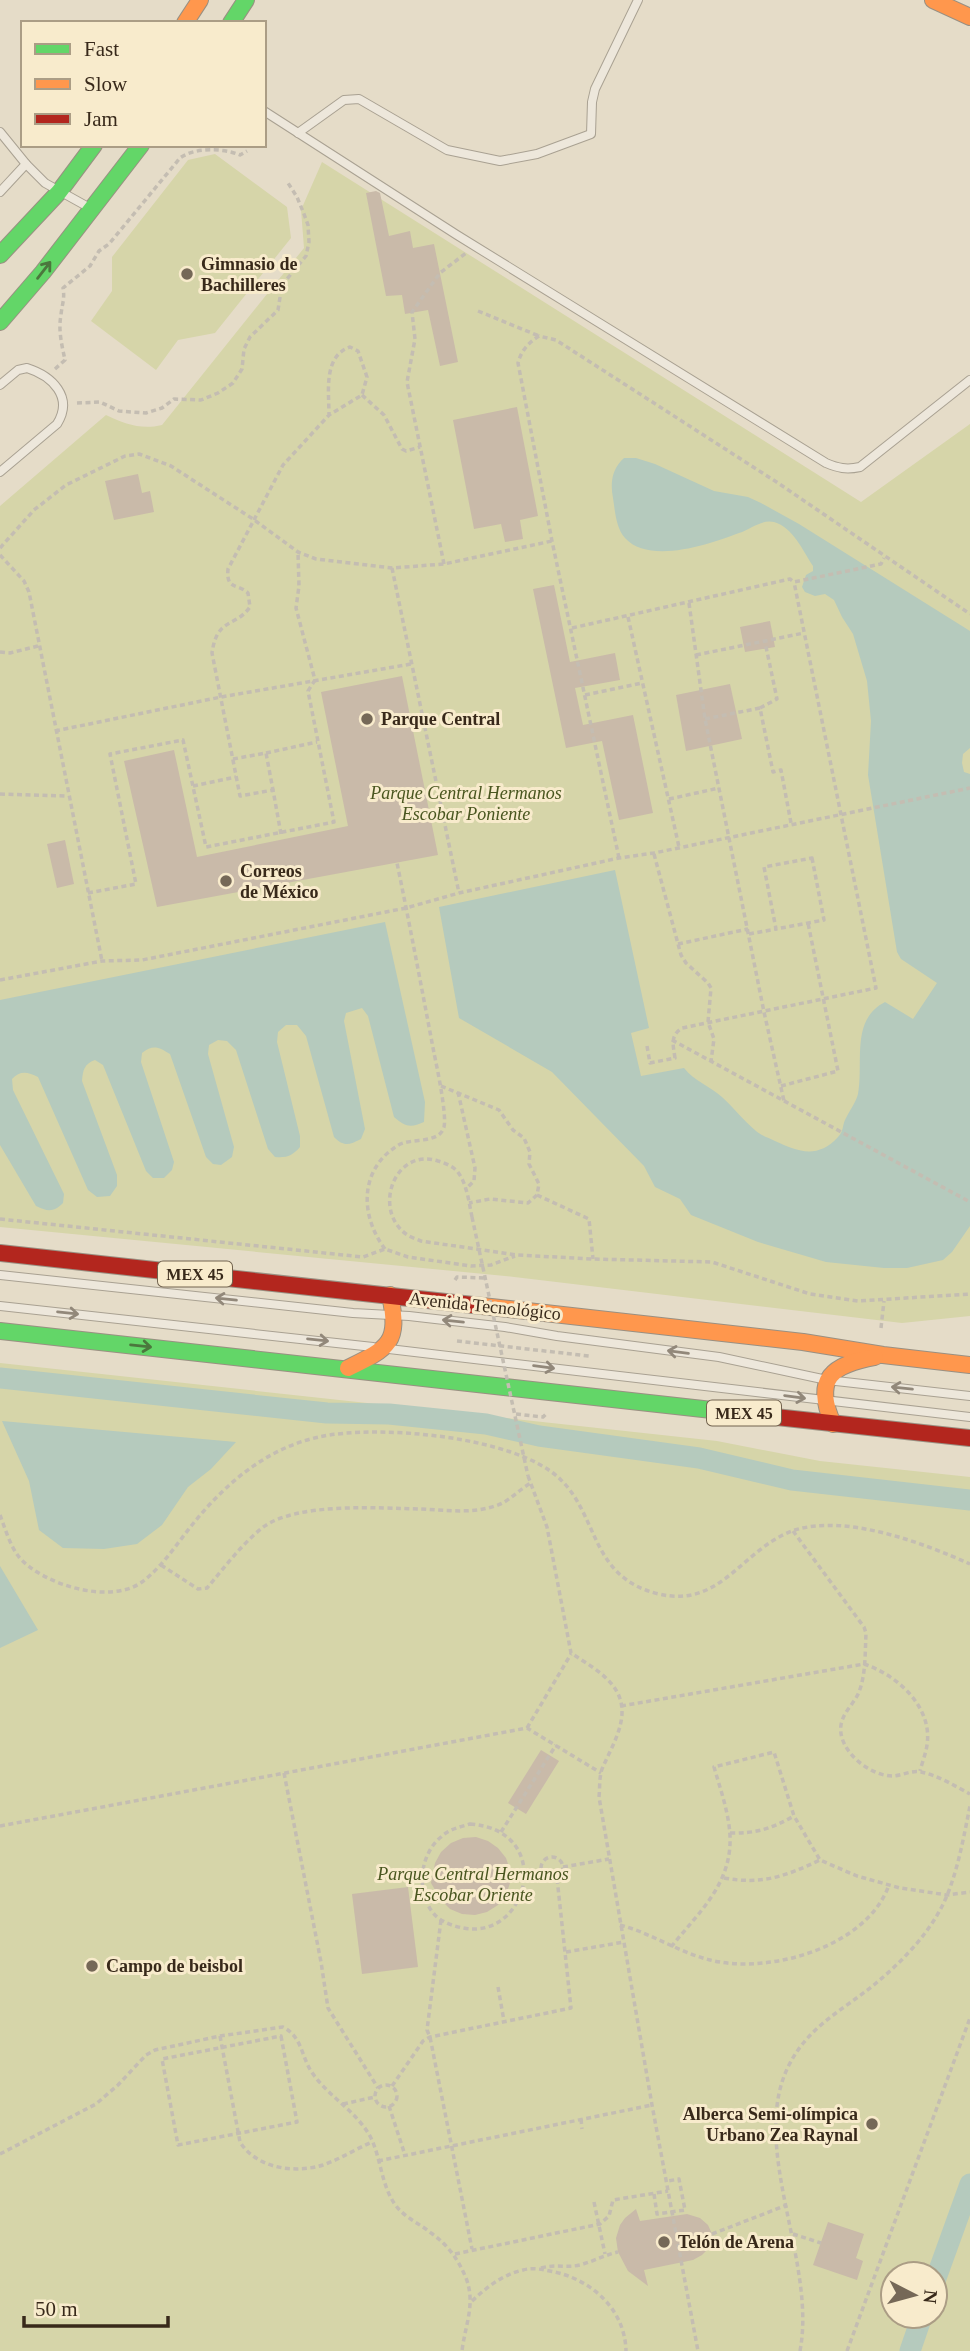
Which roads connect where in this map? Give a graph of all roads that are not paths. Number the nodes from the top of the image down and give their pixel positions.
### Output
1 (200, 0) edge
2 (246, 0) edge
3 (638, 0) edge
4 (933, 0) edge
5 (970, 17) edge
6 (186, 21) edge
7 (232, 21) edge
8 (266, 112) edge
9 (0, 132) edge
10 (298, 132) junction
11 (93, 147) edge
12 (139, 147) edge
13 (26, 164) junction
14 (0, 192) edge
15 (60, 192) junction
16 (90, 208) junction
17 (0, 254) edge
18 (0, 322) edge
19 (970, 380) edge
20 (0, 385) edge
21 (0, 472) edge
22 (0, 1253) edge
23 (0, 1275) edge
24 (390, 1295) junction
25 (0, 1306) edge
26 (395, 1317) junction
27 (0, 1331) edge
28 (383, 1348) junction
29 (883, 1355) junction
30 (970, 1365) edge
31 (348, 1368) junction
32 (827, 1380) junction
33 (970, 1396) edge
34 (825, 1401) junction
35 (970, 1416) edge
36 (833, 1424) junction
37 (970, 1438) edge

1 - 6 main road
2 - 7 main road
3 - 10 lane
4 - 5 main road
8 - 10 lane
9 - 13 lane
10 - 19 lane
11 - 15 main road
12 - 16 main road
13 - 14 lane
13 - 15 lane
15 - 16 lane
15 - 17 main road
18 -> 16 main road
20 - 21 lane
22 - 24 main road, Avenida Tecnológico / MEX 45
26 -> 23 lane
24 - 26 main road
24 - 29 main road, Avenida Tecnológico / MEX 45
25 -> 28 lane
26 - 28 main road
32 -> 26 lane
27 -> 31 main road, MEX 45
28 - 31 main road
28 -> 34 lane
29 - 30 main road, Avenida Tecnológico / MEX 45
29 - 32 main road
31 - 36 main road, MEX 45
33 -> 32 lane
32 - 34 main road
34 - 35 lane
34 - 36 main road
36 - 37 main road, MEX 45

